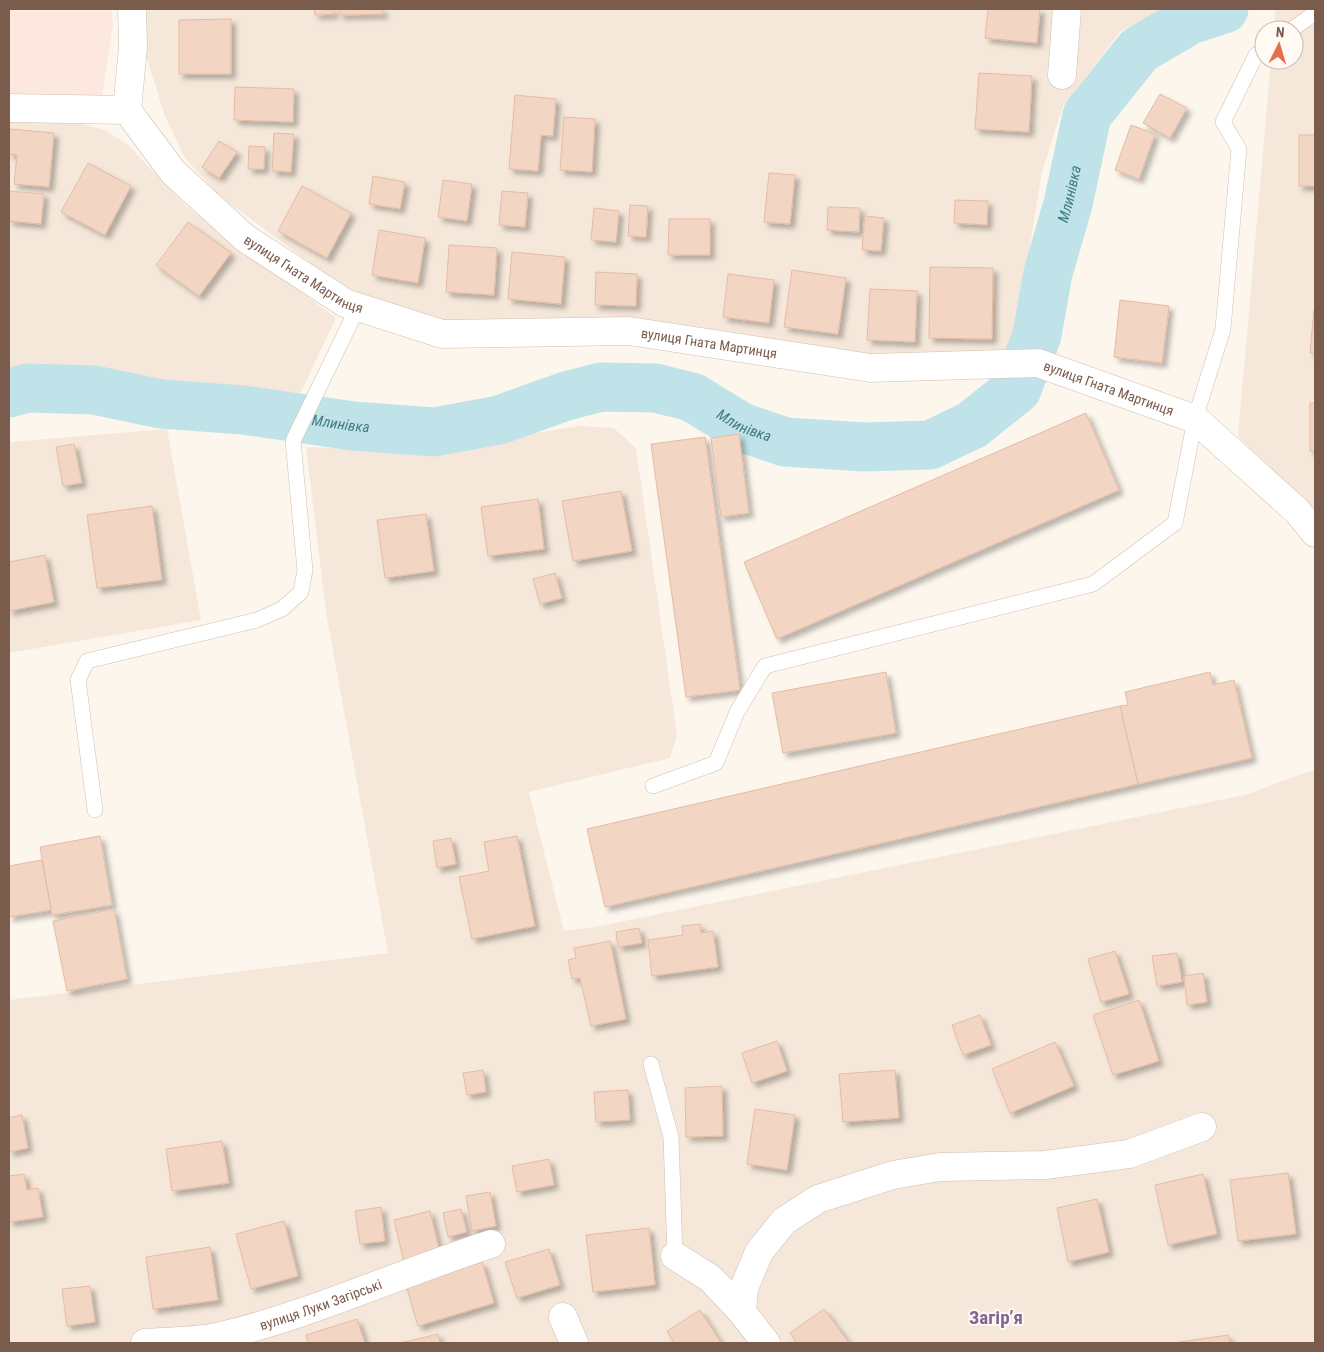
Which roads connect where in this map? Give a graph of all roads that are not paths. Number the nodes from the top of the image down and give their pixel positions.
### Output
1 (132, 9) edge
2 (1068, 9) edge
3 (1315, 13) edge
4 (1304, 21) edge
5 (1254, 59) edge
6 (1062, 74) dead end
7 (9, 108) edge
8 (127, 110) junction
9 (358, 307) junction
10 (1195, 419) junction
11 (1315, 533) edge
12 (653, 786) dead end
13 (95, 810) dead end
14 (651, 1064) dead end
15 (1202, 1127) dead end
16 (491, 1244) dead end
17 (675, 1256) joint
18 (742, 1312) junction
19 (563, 1317) dead end
20 (145, 1343) edge
21 (574, 1343) edge
22 (766, 1343) edge

1 - 8 street
2 - 6 street
3 - 4 lane
5 - 10 lane
7 - 8 street
8 - 9 street, вулиця Гната Мартинця
9 - 10 street, вулиця Гната Мартинця
9 - 13 lane
10 - 11 street, вулиця Гната Мартинця
10 - 12 lane
14 - 17 lane
15 - 18 street
16 - 20 street, вулиця Луки Загірські
17 - 18 street
18 - 22 street
19 - 21 street

